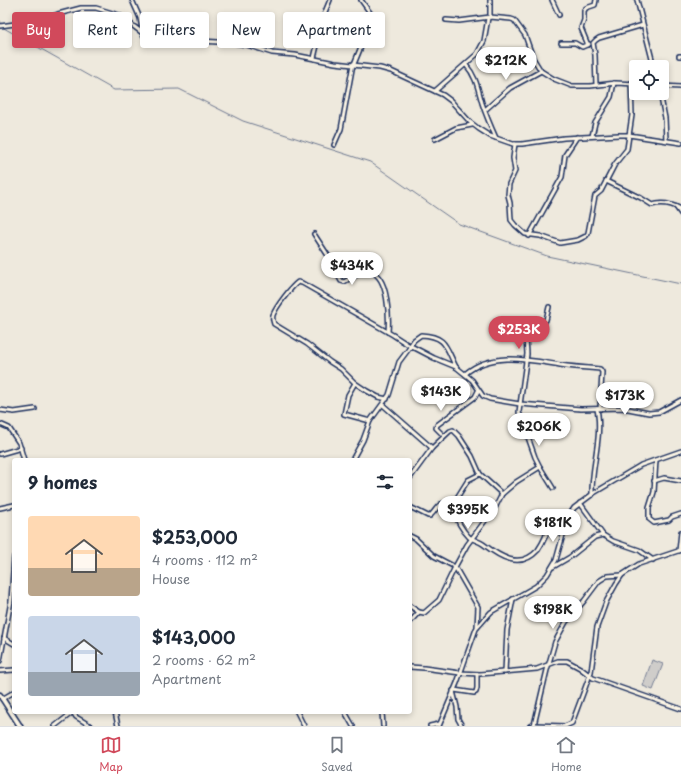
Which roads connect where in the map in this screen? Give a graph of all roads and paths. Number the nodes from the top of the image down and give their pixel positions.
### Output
1 (132, 0) edge
2 (330, 0) edge
3 (362, 0) edge
4 (490, 0) edge
5 (552, 0) edge
6 (596, 0) edge
7 (637, 0) edge
8 (559, 15) dead end
9 (140, 18) edge
10 (489, 18) junction
11 (446, 20) dead end
12 (643, 25) junction
13 (0, 26) edge
14 (140, 32) edge
15 (209, 42) edge
16 (562, 43) dead end
17 (593, 43) junction
18 (588, 45) junction
19 (314, 58) junction
20 (652, 60) edge
21 (354, 64) junction
22 (466, 65) junction
23 (541, 71) junction
24 (614, 83) junction
25 (629, 83) edge
26 (596, 85) junction
27 (669, 86) edge
28 (681, 87) edge
29 (435, 91) junction
30 (632, 100) edge
31 (661, 100) edge
32 (485, 110) junction
33 (473, 125) junction
34 (629, 135) junction
35 (592, 136) junction
36 (577, 137) junction
37 (496, 138) junction
38 (435, 139) dead end
39 (666, 140) junction
40 (681, 143) edge
41 (515, 144) junction
42 (334, 145) dead end
43 (606, 181) junction
44 (675, 206) junction
45 (681, 209) edge
46 (681, 214) edge
47 (314, 234) dead end
48 (529, 236) junction
49 (549, 308) dead end
50 (388, 332) junction
51 (410, 346) junction
52 (526, 359) junction
53 (456, 367) junction
54 (465, 374) junction
55 (355, 383) junction
56 (478, 391) junction
57 (387, 399) junction
58 (681, 400) edge
59 (520, 404) junction
60 (382, 405) junction
61 (35, 409) dead end
62 (599, 409) junction
63 (0, 410) edge
64 (370, 421) junction
65 (0, 424) edge
66 (444, 436) junction
67 (21, 448) junction
68 (432, 448) junction
69 (681, 451) edge
70 (0, 454) edge
71 (24, 458) edge
72 (353, 458) edge
73 (656, 460) junction
74 (540, 467) junction
75 (480, 474) junction
76 (412, 475) edge
77 (654, 481) junction
78 (681, 481) edge
79 (553, 488) dead end
80 (502, 494) junction
81 (592, 495) junction
82 (580, 503) junction
83 (12, 505) edge
84 (451, 505) junction
85 (0, 508) edge
86 (412, 508) edge
87 (681, 514) edge
88 (549, 525) dead end
89 (681, 532) edge
90 (603, 535) junction
91 (412, 537) edge
92 (471, 538) junction
93 (680, 551) edge
94 (653, 560) junction
95 (455, 566) junction
96 (553, 567) junction
97 (622, 575) junction
98 (12, 586) edge
99 (513, 599) junction
100 (412, 607) edge
101 (419, 612) junction
102 (412, 620) edge
103 (476, 629) junction
104 (4, 638) junction
105 (12, 643) edge
106 (0, 661) edge
107 (548, 665) junction
108 (412, 667) edge
109 (12, 670) edge
110 (0, 671) edge
111 (504, 672) junction
112 (460, 673) junction
113 (477, 674) junction
114 (590, 676) junction
115 (453, 691) junction
116 (12, 693) edge
117 (1, 697) edge
118 (681, 709) edge
119 (12, 714) edge
120 (12, 714) edge
121 (70, 714) edge
122 (74, 714) edge
123 (115, 714) edge
124 (298, 714) edge
125 (346, 714) edge
126 (382, 714) edge
127 (439, 725) edge
128 (534, 725) edge
129 (20, 726) edge
130 (55, 726) edge
131 (91, 726) edge
132 (118, 726) edge
133 (304, 726) edge
134 (353, 726) edge
135 (383, 726) edge
136 (430, 726) edge
137 (462, 726) edge
138 (530, 726) edge

1 - 9 street
2 - 19 street
3 - 21 street
4 - 10 street
5 - 8 street
6 - 18 street
7 - 12 street
10 - 11 street
10 - 22 street
10 - 23 street
12 - 17 street
12 - 20 street
13 - 14 street
15 - 19 street
16 - 18 street
17 - 18 street
17 - 26 street
19 - 21 street
21 - 29 street
21 - 42 street
22 - 29 street
22 - 32 street
23 - 26 street
23 - 32 street
24 - 25 street
24 - 26 street
24 - 35 street
27 - 28 street
29 - 33 street
30 - 34 street
31 - 39 street
32 - 37 street
33 - 37 street
33 - 38 street
34 - 35 street
34 - 39 street
34 - 43 street
35 - 36 street
36 - 41 street
36 - 48 street
37 - 41 street
39 - 40 street
41 - 48 street
43 - 44 street
43 - 48 street
44 - 45 street
44 - 46 street
47 - 50 street
49 - 52 street
50 - 51 street
50 - 55 street
51 - 53 street
51 - 53 street
51 - 57 street
52 - 54 street
52 - 59 street
52 - 62 street
53 - 54 street
54 - 56 street
55 - 57 street
55 - 64 street
56 - 59 street
56 - 66 street
57 - 60 street
58 - 62 street
59 - 62 street
59 - 74 street
60 - 64 street
60 - 68 street
61 - 63 street
62 - 81 street
64 - 72 street
65 - 67 street
66 - 68 street
66 - 75 street
67 - 70 street
67 - 71 street
68 - 76 street
69 - 73 street
73 - 77 street
73 - 81 street
74 - 79 street
74 - 80 street
75 - 80 street
75 - 84 street
77 - 78 street
77 - 87 street
80 - 92 street
81 - 82 street
82 - 90 street
82 - 96 street
83 - 85 street
84 - 86 street
84 - 92 street
88 - 92 street
89 - 93 street
90 - 94 street
90 - 96 street
91 - 95 street
92 - 95 street
93 - 94 street
94 - 97 street
95 - 101 street
95 - 103 street
96 - 99 street
97 - 107 street
97 - 114 street
98 - 104 street
99 - 103 street
99 - 111 street
100 - 101 street
101 - 102 street
103 - 112 street
104 - 105 street
104 - 106 street
107 - 111 street
107 - 114 street
107 - 128 street
108 - 112 street
109 - 110 street
111 - 113 street
112 - 113 street
112 - 115 street
113 - 115 street
114 - 118 street
114 - 128 street
115 - 127 street
115 - 137 street
116 - 117 street
117 - 119 main road
120 - 129 main road
121 - 130 street
122 - 131 street
123 - 132 street
124 - 133 street
125 - 134 street
126 - 135 street
127 - 136 street
128 - 138 street

